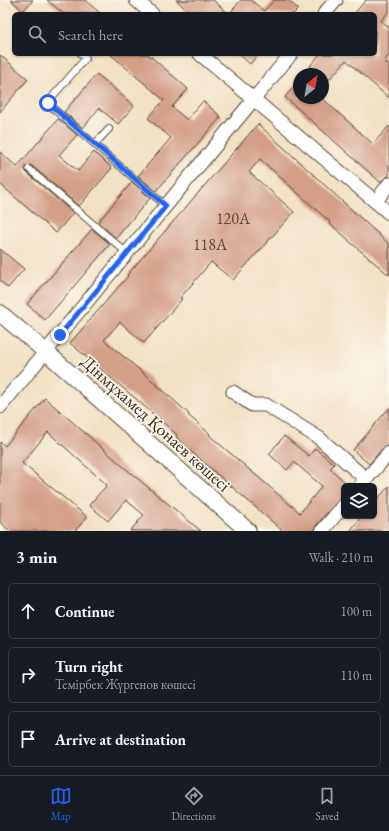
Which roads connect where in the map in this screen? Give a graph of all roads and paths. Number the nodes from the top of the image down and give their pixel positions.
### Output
1 (136, 0) edge
2 (336, 0) edge
3 (150, 12) edge
4 (326, 12) edge
5 (84, 56) edge
6 (202, 56) edge
7 (289, 56) edge
8 (254, 99) junction
9 (108, 129) dead end
10 (95, 144) junction
11 (29, 169) dead end
12 (389, 184) edge
13 (376, 201) junction
14 (166, 206) junction
15 (389, 213) edge
16 (127, 253) junction
17 (0, 313) edge
18 (46, 352) junction
19 (233, 392) dead end
20 (0, 407) edge
21 (389, 453) edge
22 (363, 483) edge
23 (341, 509) edge
24 (248, 531) edge
25 (322, 531) edge

1 - 3 street
2 - 4 street
5 - 10 lane
6 - 8 street
7 - 8 street
8 - 13 street
8 - 14 street
9 - 10 lane
10 - 14 lane
11 - 16 lane
12 - 13 street
13 - 15 street
14 - 16 street
16 - 18 street
17 - 18 street, Дінмұхамед Қонаев көшесі
18 - 20 street
18 - 24 street, Дінмұхамед Қонаев көшесі
19 - 22 street
21 - 22 street
23 - 25 street

